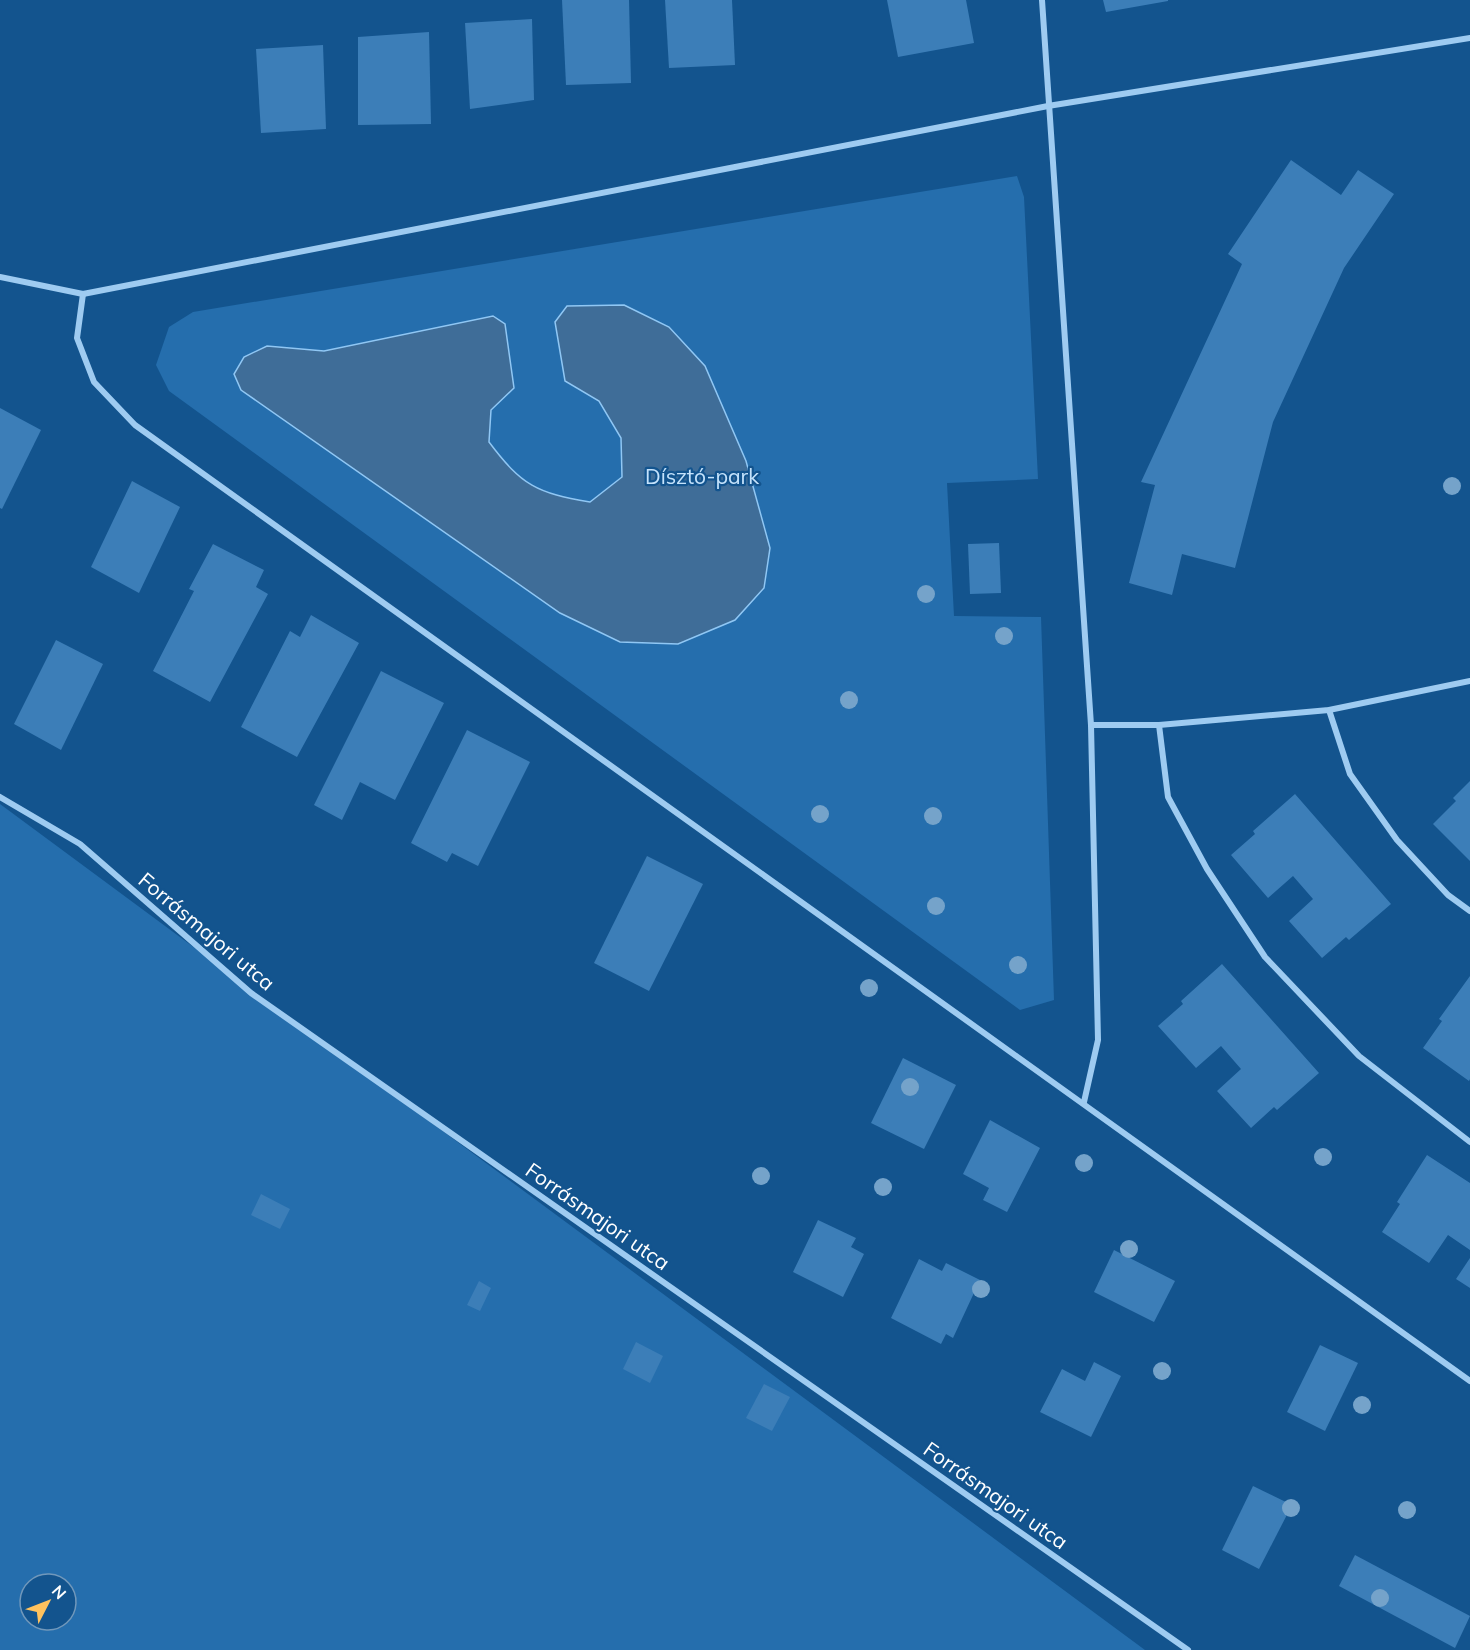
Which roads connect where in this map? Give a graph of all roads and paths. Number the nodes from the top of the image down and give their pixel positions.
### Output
1 (1042, 0) edge
2 (1470, 38) edge
3 (1048, 106) junction
4 (0, 277) edge
5 (83, 294) junction
6 (1470, 681) edge
7 (1329, 710) junction
8 (1091, 725) junction
9 (1159, 725) junction
10 (0, 797) edge
11 (1470, 911) edge
12 (1084, 1102) junction
13 (1470, 1142) edge
14 (1470, 1381) edge
15 (1188, 1650) edge

1 - 3 street
2 - 3 street
3 - 5 street
3 - 8 street
4 - 5 street
5 - 12 street
6 - 7 street
7 - 9 street
7 - 11 street
8 - 9 street
8 - 12 street
9 - 13 street
10 - 15 street, Forrásmajori utca
12 - 14 street

